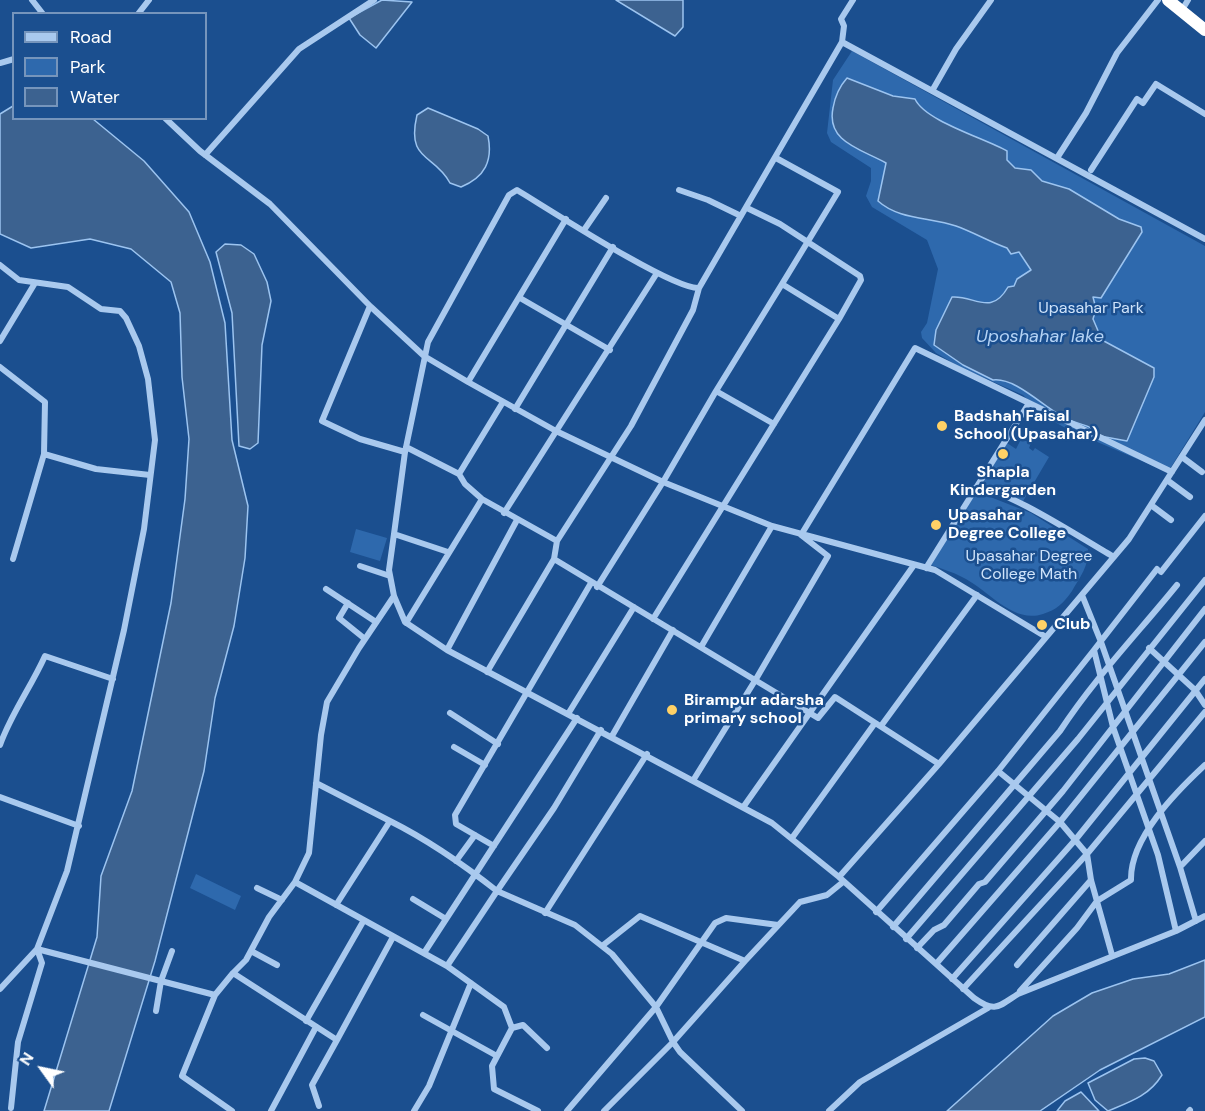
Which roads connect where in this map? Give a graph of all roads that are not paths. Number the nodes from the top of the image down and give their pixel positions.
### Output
1 (32, 0) edge
2 (374, 0) edge
3 (854, 0) edge
4 (991, 0) edge
5 (1158, 0) edge
6 (1168, 0) edge
7 (1185, 5) edge
8 (41, 12) edge
9 (1205, 30) edge
10 (842, 42) junction
11 (932, 91) junction
12 (1205, 114) edge
13 (167, 120) edge
14 (205, 154) junction
15 (776, 158) junction
16 (1057, 158) junction
17 (1091, 170) dead end
18 (679, 190) dead end
19 (606, 198) dead end
20 (747, 208) junction
21 (741, 216) junction
22 (566, 219) junction
23 (584, 230) junction
24 (1205, 238) edge
25 (806, 243) junction
26 (613, 247) junction
27 (0, 265) edge
28 (657, 273) junction
29 (35, 283) junction
30 (782, 284) junction
31 (699, 288) junction
32 (520, 298) junction
33 (370, 306) junction
34 (839, 319) junction
35 (566, 325) junction
36 (0, 341) edge
37 (610, 350) junction
38 (424, 356) junction
39 (0, 367) edge
40 (468, 382) junction
41 (716, 391) junction
42 (502, 402) junction
43 (1029, 403) junction
44 (515, 409) junction
45 (1205, 420) edge
46 (774, 424) junction
47 (556, 431) junction
48 (406, 449) junction
49 (44, 454) junction
50 (1182, 457) junction
51 (609, 458) junction
52 (1172, 472) junction
53 (1202, 472) dead end
54 (459, 474) junction
55 (150, 475) junction
56 (1167, 480) junction
57 (663, 482) junction
58 (975, 488) junction
59 (1190, 497) dead end
60 (482, 499) junction
61 (721, 505) junction
62 (1151, 505) junction
63 (504, 513) junction
64 (1205, 516) edge
65 (517, 520) junction
66 (1171, 520) dead end
67 (772, 526) junction
68 (394, 534) junction
69 (801, 535) junction
70 (557, 541) junction
71 (448, 552) junction
72 (1114, 557) junction
73 (13, 559) dead end
74 (554, 559) junction
75 (914, 565) junction
76 (360, 566) dead end
77 (926, 568) junction
78 (390, 576) junction
79 (1205, 580) edge
80 (594, 585) junction
81 (1178, 585) dead end
82 (327, 589) dead end
83 (977, 595) junction
84 (1082, 595) junction
85 (394, 596) junction
86 (348, 603) junction
87 (634, 607) junction
88 (1205, 609) edge
89 (330, 618) dead end
90 (339, 618) junction
91 (653, 619) junction
92 (376, 622) junction
93 (406, 623) junction
94 (673, 630) junction
95 (1046, 637) junction
96 (365, 639) junction
97 (1101, 642) junction
98 (1205, 642) edge
99 (701, 647) junction
100 (1149, 648) junction
101 (447, 650) junction
102 (1094, 650) junction
103 (1164, 663) junction
104 (1110, 668) junction
105 (487, 672) junction
106 (1179, 675) junction
107 (1102, 677) junction
108 (113, 679) junction
109 (1205, 679) edge
110 (756, 680) junction
111 (1116, 688) junction
112 (1195, 690) junction
113 (528, 694) junction
114 (1107, 700) junction
115 (1205, 705) edge
116 (808, 712) junction
117 (1125, 712) junction
118 (1205, 712) edge
119 (450, 713) dead end
120 (568, 714) junction
121 (577, 718) junction
122 (878, 724) junction
123 (1113, 727) junction
124 (601, 730) junction
125 (1132, 733) junction
126 (612, 736) junction
127 (498, 744) junction
128 (0, 745) edge
129 (454, 747) dead end
130 (1120, 748) junction
131 (647, 754) junction
132 (1142, 756) junction
133 (939, 764) junction
134 (485, 765) junction
135 (1205, 765) edge
136 (998, 771) junction
137 (1128, 774) junction
138 (694, 779) junction
139 (1149, 779) junction
140 (316, 783) junction
141 (1013, 785) junction
142 (1136, 795) junction
143 (0, 797) edge
144 (1029, 798) junction
145 (744, 806) junction
146 (1045, 811) junction
147 (1161, 814) junction
148 (390, 821) junction
149 (1060, 822) junction
150 (79, 826) junction
151 (1148, 827) junction
152 (475, 835) junction
153 (792, 838) junction
154 (1076, 839) junction
155 (1205, 841) edge
156 (494, 846) junction
157 (1087, 854) junction
158 (456, 861) junction
159 (1179, 867) junction
160 (476, 874) junction
161 (841, 879) junction
162 (1091, 880) junction
163 (295, 882) junction
164 (257, 888) dead end
165 (497, 891) junction
166 (413, 899) dead end
167 (282, 900) junction
168 (1097, 901) junction
169 (336, 905) junction
170 (876, 912) junction
171 (545, 913) junction
172 (1205, 916) edge
173 (446, 919) junction
174 (364, 920) junction
175 (1196, 921) junction
176 (778, 925) junction
177 (893, 927) junction
178 (1176, 931) junction
179 (393, 937) junction
180 (906, 939) junction
181 (702, 944) junction
182 (602, 946) junction
183 (917, 948) junction
184 (37, 949) junction
185 (172, 951) dead end
186 (251, 951) junction
187 (424, 953) junction
188 (1112, 955) junction
189 (745, 961) junction
190 (936, 964) junction
191 (278, 965) dead end
192 (1017, 965) dead end
193 (447, 966) junction
194 (233, 973) junction
195 (952, 979) junction
196 (161, 981) junction
197 (471, 983) junction
198 (0, 988) edge
199 (963, 989) junction
200 (1018, 994) junction
201 (215, 995) junction
202 (656, 1007) junction
203 (988, 1008) junction
204 (156, 1011) dead end
205 (423, 1015) dead end
206 (306, 1021) junction
207 (316, 1027) junction
208 (512, 1028) junction
209 (450, 1031) junction
210 (337, 1041) junction
211 (672, 1042) junction
212 (547, 1048) dead end
213 (497, 1056) junction
214 (319, 1106) dead end
215 (11, 1108) dead end
216 (232, 1111) edge
217 (271, 1111) edge
218 (414, 1111) edge
219 (538, 1111) edge
220 (567, 1111) edge
221 (604, 1111) edge
222 (742, 1111) edge
223 (829, 1111) edge

1 - 8 street
2 - 14 street
3 - 10 street
4 - 11 street
5 - 16 street
6 - 7 highway
7 - 9 highway
10 - 11 street
10 - 15 street
11 - 16 street
12 - 17 street
13 - 14 street
14 - 33 street
15 - 20 street
15 - 25 street
16 - 24 street
18 - 21 street
19 - 23 street
20 - 21 street
20 - 25 street
21 - 31 street
22 - 23 street
22 - 32 street
22 - 38 street
23 - 26 street
25 - 30 street
25 - 34 street
26 - 28 street
26 - 35 street
27 - 29 street
28 - 31 street
28 - 37 street
29 - 36 street
29 - 55 street
30 - 34 street
30 - 41 street
31 - 51 street
32 - 35 street
32 - 40 street
33 - 38 street
33 - 48 street
34 - 46 street
35 - 37 street
35 - 44 street
37 - 47 street
38 - 40 street
38 - 48 street
39 - 49 street
40 - 42 street
41 - 46 street
41 - 57 street
42 - 44 street
42 - 54 street
43 - 52 street
43 - 58 street
43 - 69 street
44 - 47 street
45 - 50 street
46 - 61 street
47 - 51 street
47 - 63 street
48 - 54 street
48 - 68 street
49 - 55 street
49 - 73 street
50 - 52 street
50 - 53 street
51 - 57 street
51 - 70 street
52 - 56 street
54 - 60 street
55 - 108 street
56 - 59 street
56 - 62 street
57 - 61 street
57 - 80 street
58 - 72 street
58 - 77 street
60 - 63 street
60 - 71 street
61 - 67 street
61 - 91 street
62 - 66 street
62 - 72 street
63 - 65 street
64 - 97 street
65 - 70 street
65 - 101 street
67 - 69 street
67 - 99 street
68 - 71 street
68 - 78 street
69 - 75 street
69 - 110 street
70 - 74 street
71 - 93 street
72 - 84 street
74 - 80 street
74 - 105 street
75 - 77 street
75 - 116 street
76 - 78 street
77 - 83 street
78 - 85 street
79 - 100 street
80 - 87 street
80 - 113 street
81 - 104 street
82 - 86 street
83 - 95 street
83 - 122 street
84 - 95 street
84 - 97 street
85 - 92 street
85 - 93 street
86 - 90 street
86 - 92 street
87 - 91 street
87 - 120 street
88 - 103 street
89 - 90 street
90 - 96 street
91 - 94 street
92 - 96 street
93 - 101 street
94 - 99 street
94 - 126 street
95 - 133 street
96 - 140 street
97 - 102 street
97 - 104 street
98 - 106 street
99 - 110 street
100 - 103 street
100 - 111 street
101 - 105 street
102 - 107 street
102 - 136 street
103 - 106 street
103 - 117 street
104 - 107 street
104 - 111 street
105 - 113 street
106 - 112 street
106 - 125 street
107 - 114 street
107 - 141 street
108 - 128 street
108 - 150 street
109 - 112 street
110 - 116 street
110 - 138 street
111 - 114 street
111 - 117 street
112 - 115 street
112 - 132 street
113 - 120 street
113 - 127 street
114 - 123 street
114 - 144 street
116 - 122 street
116 - 145 street
117 - 123 street
117 - 125 street
118 - 139 street
119 - 127 street
120 - 121 street
121 - 124 street
121 - 156 street
122 - 133 street
122 - 153 street
123 - 130 street
123 - 146 street
124 - 126 street
124 - 165 street
125 - 130 street
125 - 132 street
126 - 131 street
127 - 134 street
129 - 134 street
130 - 137 street
130 - 149 street
131 - 138 street
131 - 171 street
132 - 137 street
132 - 139 street
133 - 161 street
134 - 152 street
135 - 147 street
136 - 141 street
136 - 170 street
137 - 142 street
137 - 154 street
138 - 145 street
139 - 142 street
139 - 147 street
140 - 148 street
140 - 163 street
141 - 144 street
141 - 177 street
142 - 151 street
142 - 157 street
143 - 150 street
144 - 146 street
144 - 180 street
145 - 153 street
146 - 149 street
146 - 183 street
147 - 151 street
147 - 159 street
148 - 158 street
148 - 169 street
149 - 154 street
149 - 190 street
150 - 184 street
151 - 168 street
151 - 178 street
152 - 156 street
152 - 158 street
153 - 161 street
154 - 157 street
154 - 195 street
155 - 159 street
156 - 160 street
157 - 162 street
157 - 199 street
158 - 160 street
159 - 175 street
160 - 165 street
160 - 173 street
161 - 170 street
161 - 176 street
162 - 168 street
162 - 192 street
163 - 167 street
163 - 169 street
164 - 167 street
165 - 171 street
165 - 193 street
166 - 173 street
167 - 186 street
168 - 188 street
168 - 200 street
169 - 174 street
170 - 177 street
171 - 182 street
172 - 175 street
173 - 187 street
174 - 179 street
174 - 206 street
175 - 178 street
176 - 181 street
176 - 189 street
177 - 180 street
178 - 188 street
179 - 187 street
179 - 210 street
180 - 183 street
181 - 182 street
181 - 189 street
181 - 202 street
182 - 202 street
183 - 190 street
184 - 196 street
184 - 198 street
184 - 215 street
185 - 196 street
186 - 191 street
186 - 194 street
187 - 193 street
188 - 200 street
189 - 211 street
190 - 195 street
193 - 197 street
194 - 201 street
194 - 206 street
195 - 199 street
196 - 201 street
196 - 204 street
197 - 208 street
197 - 209 street
199 - 203 street
200 - 203 street
201 - 216 street
202 - 211 street
202 - 220 street
203 - 223 street
205 - 209 street
206 - 207 street
207 - 210 street
207 - 217 street
208 - 212 street
208 - 213 street
209 - 213 street
209 - 218 street
210 - 214 street
211 - 221 street
211 - 222 street
213 - 219 street

